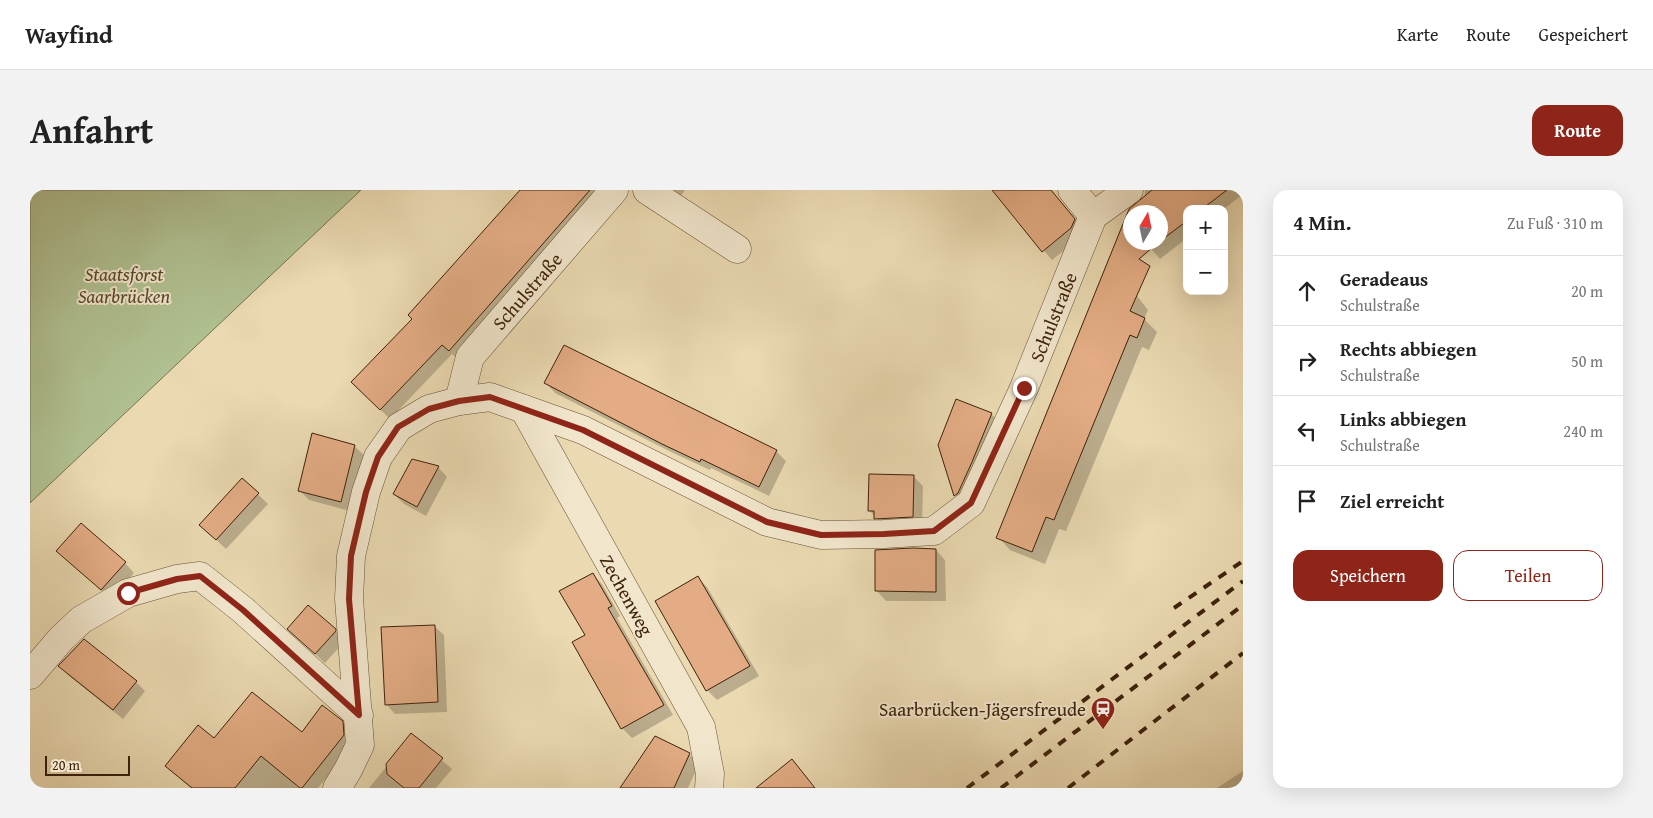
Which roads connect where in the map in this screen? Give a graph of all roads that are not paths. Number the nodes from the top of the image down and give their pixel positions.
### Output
1 (614, 190) edge
2 (647, 190) edge
3 (1072, 190) edge
4 (1129, 190) edge
5 (1093, 216) junction
6 (737, 249) dead end
7 (459, 401) junction
8 (524, 409) junction
9 (30, 675) edge
10 (359, 715) junction
11 (337, 788) edge
12 (709, 788) edge

1 - 7 street, Schulstraße
2 - 6 street
3 - 5 street
4 - 5 street
5 - 8 street, Schulstraße
7 - 8 street, Schulstraße
7 - 10 street, Schulstraße
8 - 12 street, Zechenweg
9 - 10 street
10 - 11 street, Schulstraße

